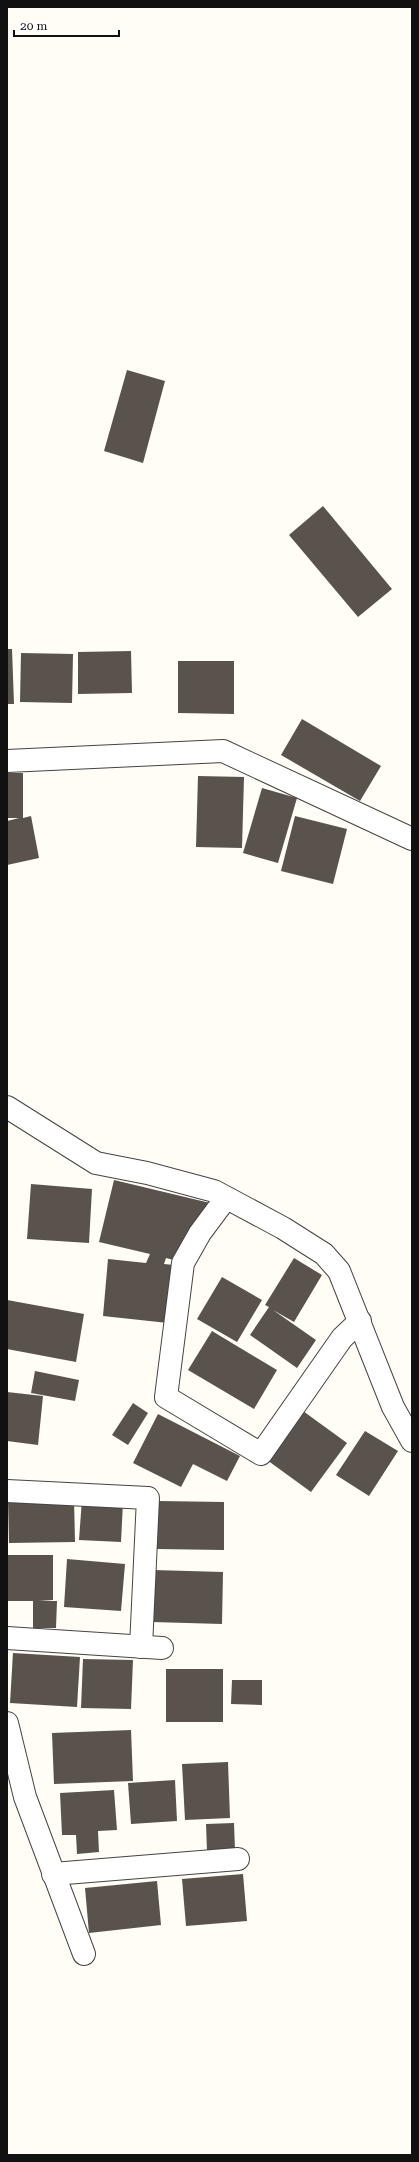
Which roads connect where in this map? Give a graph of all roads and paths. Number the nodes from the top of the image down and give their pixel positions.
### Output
1 (7, 761) edge
2 (412, 839) edge
3 (7, 1107) edge
4 (226, 1198) junction
5 (360, 1321) junction
6 (412, 1442) edge
7 (7, 1490) edge
8 (7, 1638) edge
9 (7, 1723) edge
10 (238, 1858) dead end
11 (53, 1874) junction
12 (84, 1954) dead end

1 - 2 street
3 - 4 street
4 - 5 street
4 - 5 street
5 - 6 street
7 - 8 street
9 - 11 street
10 - 11 street
11 - 12 street

